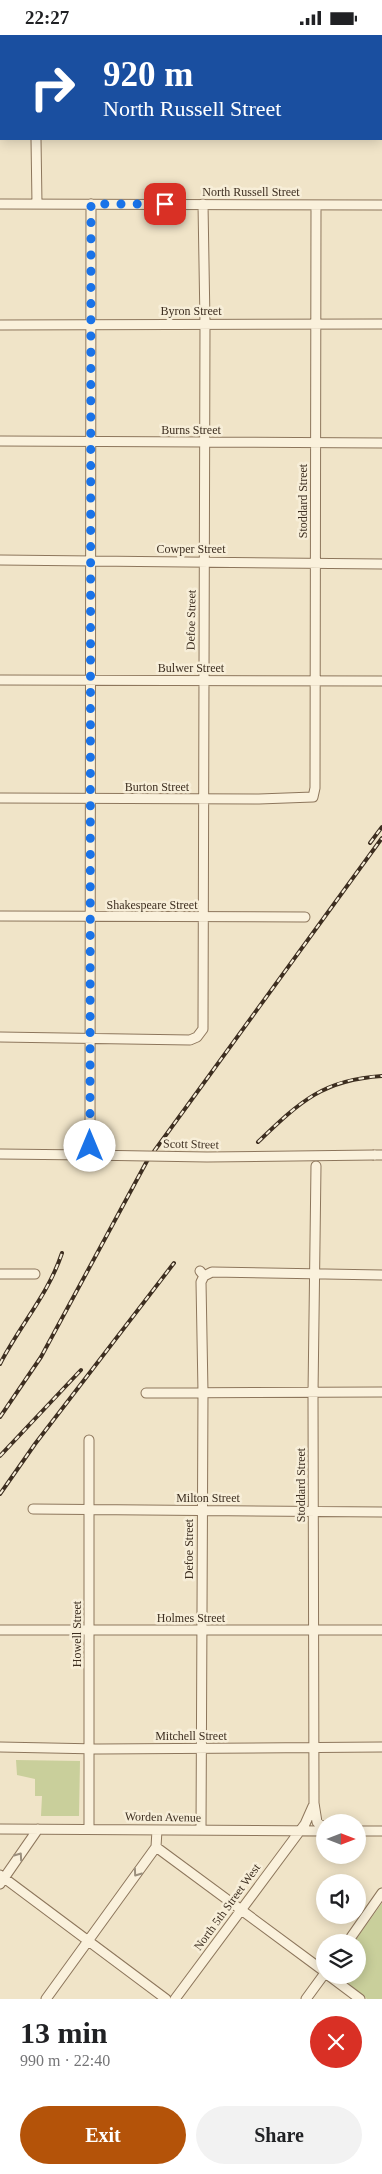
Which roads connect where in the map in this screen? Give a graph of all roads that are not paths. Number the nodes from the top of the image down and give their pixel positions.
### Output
1 (36, 140) edge
2 (37, 203) junction
3 (0, 204) edge
4 (91, 204) junction
5 (203, 204) junction
6 (316, 205) junction
7 (382, 205) edge
8 (91, 323) junction
9 (205, 323) junction
10 (382, 324) edge
11 (0, 325) edge
12 (314, 325) junction
13 (0, 441) edge
14 (91, 442) junction
15 (204, 442) junction
16 (315, 443) junction
17 (382, 443) edge
18 (0, 560) edge
19 (91, 561) junction
20 (204, 561) junction
21 (315, 562) junction
22 (382, 564) edge
23 (0, 679) edge
24 (91, 680) junction
25 (203, 681) junction
26 (315, 681) junction
27 (382, 681) edge
28 (314, 797) joint
29 (0, 799) edge
30 (91, 799) junction
31 (203, 799) junction
32 (0, 916) edge
33 (90, 917) junction
34 (204, 917) junction
35 (305, 917) dead end
36 (0, 1037) edge
37 (90, 1038) junction
38 (89, 1150) junction
39 (0, 1154) edge
40 (378, 1155) edge
41 (316, 1166) dead end
42 (314, 1273) junction
43 (0, 1274) edge
44 (35, 1274) dead end
45 (382, 1275) edge
46 (203, 1392) junction
47 (146, 1393) dead end
48 (382, 1393) edge
49 (313, 1394) junction
50 (88, 1440) dead end
51 (33, 1509) dead end
52 (89, 1510) junction
53 (202, 1510) junction
54 (314, 1511) junction
55 (382, 1512) edge
56 (0, 1630) edge
57 (313, 1630) junction
58 (382, 1630) edge
59 (90, 1631) junction
60 (201, 1631) junction
61 (0, 1747) edge
62 (382, 1747) edge
63 (89, 1749) junction
64 (202, 1749) junction
65 (314, 1749) junction
66 (314, 1803) junction
67 (316, 1816) edge
68 (88, 1828) junction
69 (0, 1829) edge
70 (38, 1829) junction
71 (156, 1830) junction
72 (201, 1830) junction
73 (316, 1830) edge
74 (300, 1831) junction
75 (366, 1831) edge
76 (382, 1831) edge
77 (156, 1847) junction
78 (1, 1879) edge
79 (382, 1893) edge
80 (241, 1909) junction
81 (353, 1934) edge
82 (88, 1940) junction
83 (316, 1966) edge
84 (317, 1984) edge
85 (340, 1984) edge
86 (46, 1999) edge
87 (166, 1999) edge
88 (176, 1999) edge
89 (306, 1999) edge
90 (360, 1999) edge

1 - 2 street
2 - 3 street, North Russell Street
2 - 4 street, North Russell Street
4 - 5 street, North Russell Street
4 - 8 street
5 - 6 street, North Russell Street
5 - 9 street, Defoe Street
6 - 7 street, North Russell Street
6 - 12 street, Stoddard Street
8 - 9 street, Byron Street
8 - 11 street, Byron Street
8 - 14 street
9 - 12 street, Byron Street
9 - 15 street, Defoe Street
10 - 12 street, Byron Street
12 - 16 street, Stoddard Street
13 - 14 street, Burns Street
14 - 15 street, Burns Street
14 - 19 street
15 - 16 street, Burns Street
15 - 20 street, Defoe Street
16 - 17 street, Burns Street
16 - 21 street, Stoddard Street
18 - 19 street, Cowper Street
19 - 20 street, Cowper Street
19 - 24 street
20 - 21 street, Cowper Street
20 - 25 street, Defoe Street
21 - 22 street, Cowper Street
21 - 26 street, Stoddard Street
23 - 24 street, Bulwer Street
24 - 25 street, Bulwer Street
24 - 30 street
25 - 26 street, Bulwer Street
25 - 31 street, Defoe Street
26 - 27 street, Bulwer Street
26 - 28 street, Stoddard Street
28 - 31 street, Burton Street
29 - 30 street, Burton Street
30 - 31 street, Burton Street
30 - 33 street
31 - 34 street, Defoe Street
32 - 33 street, Shakespeare Street
33 - 34 street, Shakespeare Street
33 - 37 street
34 - 35 street, Shakespeare Street
34 - 37 street, Defoe Street
36 - 37 street
37 - 38 street
38 - 39 street, Scott Street
38 - 40 street, Scott Street, bridge
41 - 42 street, Stoddard Street
42 - 45 street
42 - 46 street, Defoe Street
42 - 49 street, Stoddard Street
43 - 44 street
46 - 47 street
46 - 49 street
46 - 53 street, Defoe Street
48 - 49 street
49 - 54 street, Stoddard Street
50 - 52 street, Howell Street
51 - 52 street, Milton Street
52 - 53 street, Milton Street
52 - 59 street, Howell Street
53 - 54 street, Milton Street
53 - 60 street, Defoe Street
54 - 55 street, Milton Street
54 - 57 street, Stoddard Street
56 - 59 street, Holmes Street
57 - 58 street, Holmes Street
57 - 60 street, Holmes Street
57 - 65 street, Stoddard Street
59 - 60 street, Holmes Street
59 - 63 street, Howell Street
60 - 64 street, Defoe Street
61 - 63 street, Mitchell Street
62 - 65 street, Mitchell Street
63 - 64 street, Mitchell Street
63 - 68 street, Howell Street
64 - 65 street, Mitchell Street
64 - 72 street, Defoe Street
65 - 66 street, Stoddard Street
66 - 67 street, Stoddard Street
66 - 74 street, Stoddard Street
68 - 70 street, Worden Avenue
68 - 71 street, Worden Avenue
69 - 70 street, Worden Avenue
78 -> 70 street
71 - 72 street, Worden Avenue
71 - 77 street
72 - 74 street, Worden Avenue
73 - 74 street, Worden Avenue
74 - 80 street, North 5th Street West
75 - 76 street
77 - 80 street
77 -> 82 street
78 - 82 street
79 - 81 street
80 - 83 street
80 - 88 street, North 5th Street West
82 - 86 street
82 - 87 street
84 - 89 street
85 - 90 street

